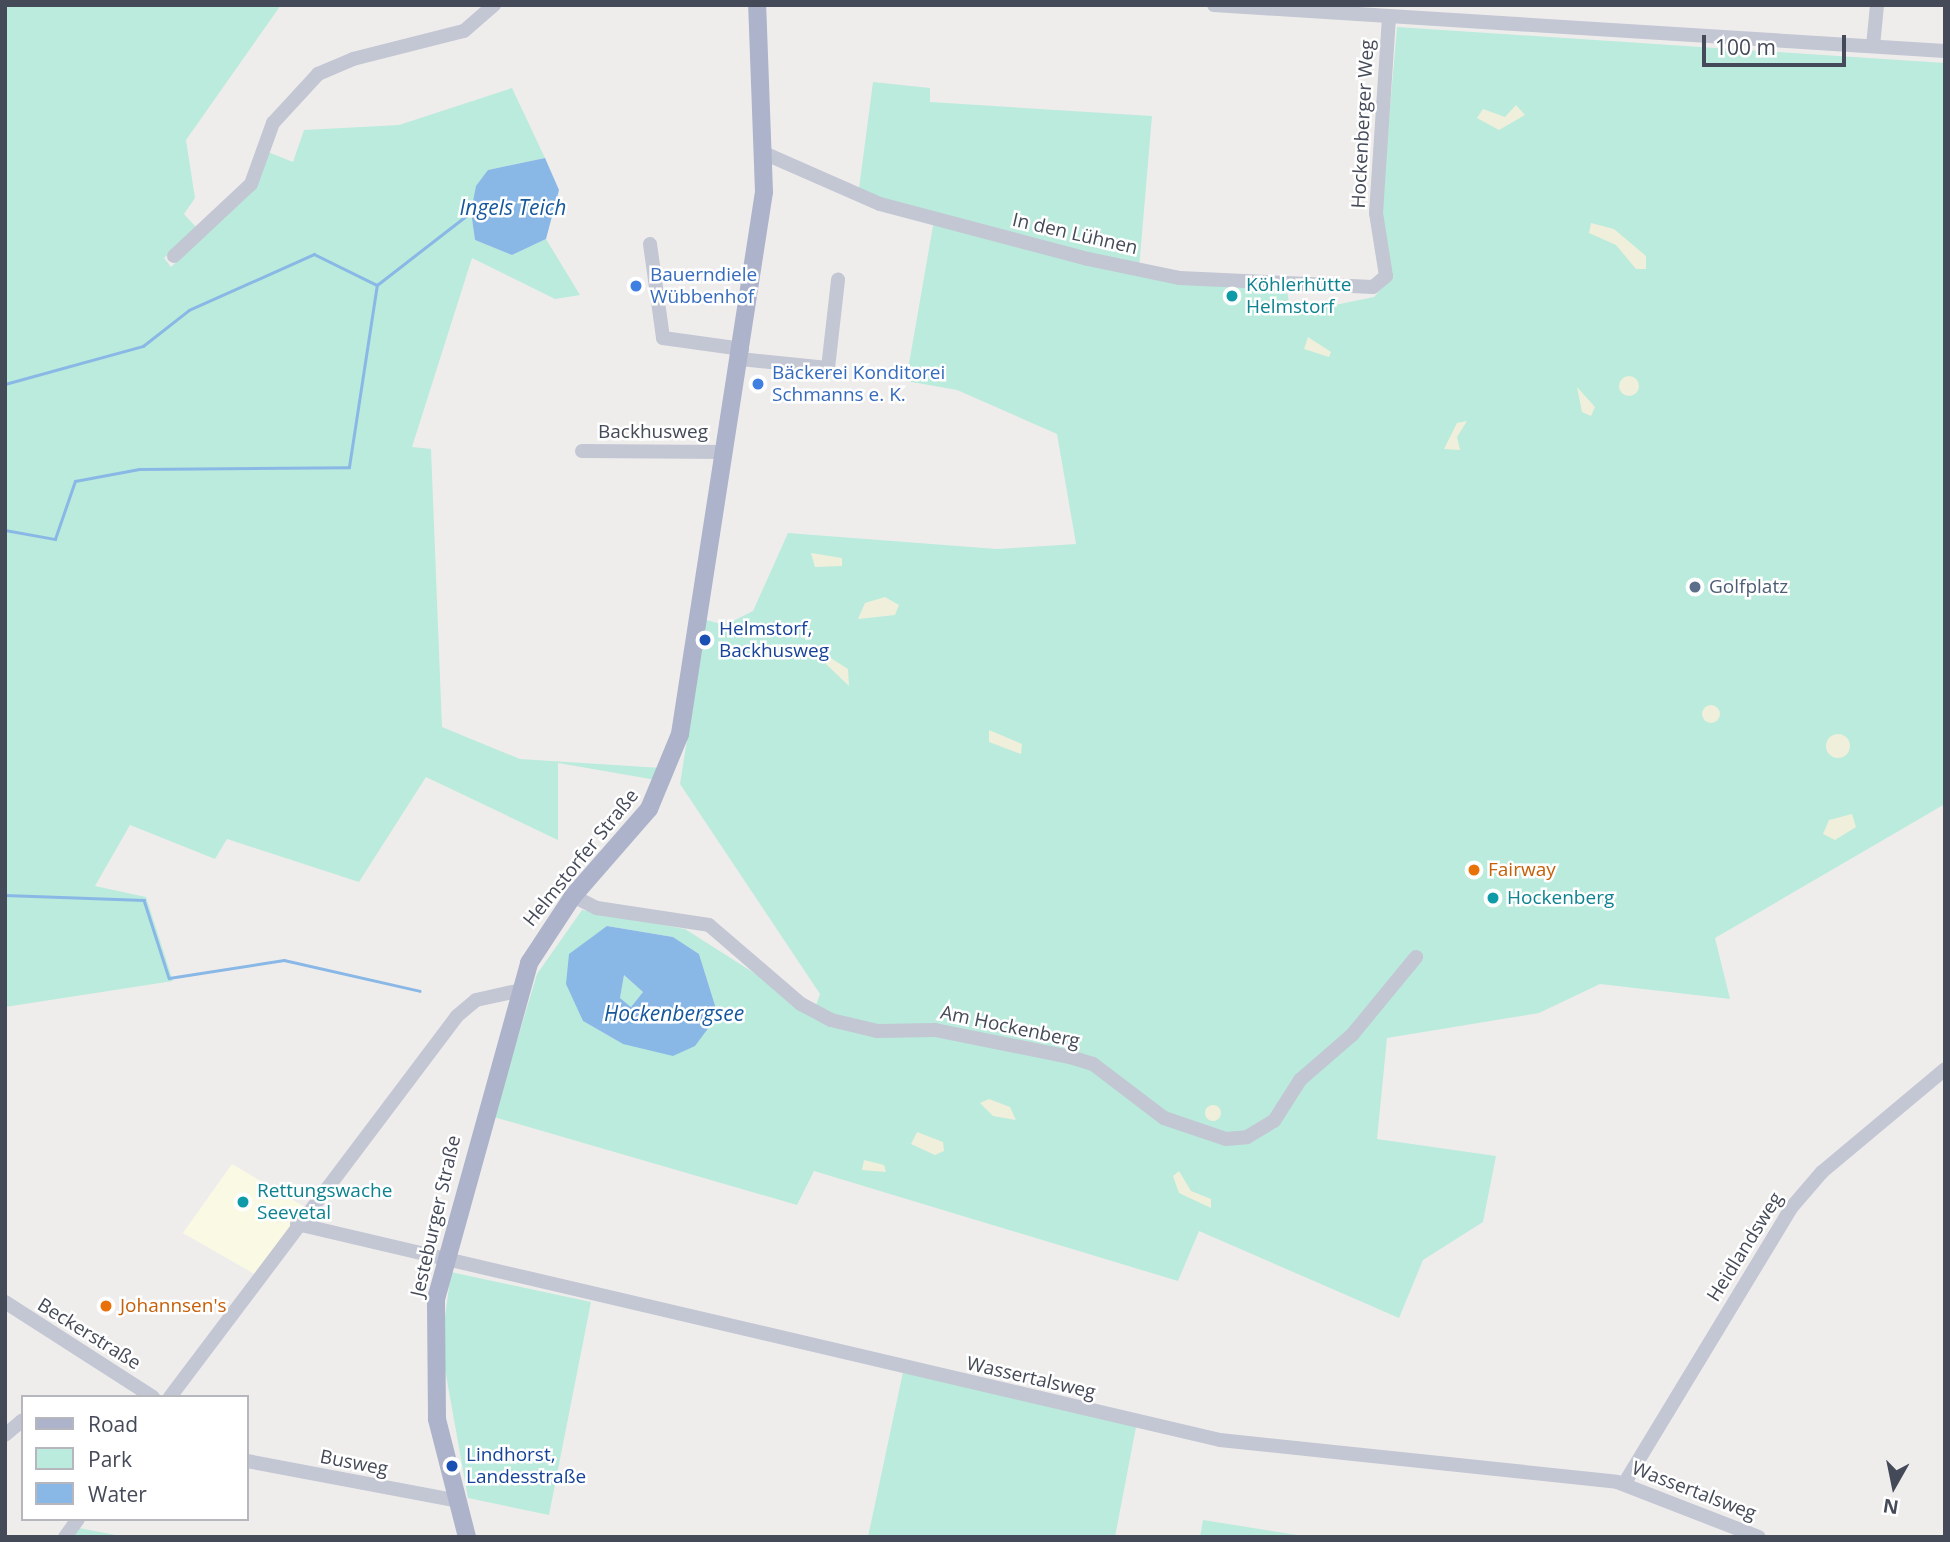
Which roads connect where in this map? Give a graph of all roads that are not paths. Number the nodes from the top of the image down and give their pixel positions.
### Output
1 (494, 5) edge
2 (757, 5) edge
3 (1214, 5) edge
4 (1877, 5) edge
5 (1389, 16) junction
6 (1873, 46) junction
7 (1945, 51) edge
8 (766, 154) junction
9 (650, 244) dead end
10 (174, 256) dead end
11 (1386, 276) joint
12 (838, 280) dead end
13 (741, 354) junction
14 (582, 451) dead end
15 (725, 452) junction
16 (573, 896) junction
17 (1416, 957) dead end
18 (517, 990) junction
19 (1945, 1069) edge
20 (297, 1224) junction
21 (444, 1259) junction
22 (5, 1302) edge
23 (150, 1395) edge
24 (171, 1395) edge
25 (21, 1422) edge
26 (5, 1435) edge
27 (248, 1461) edge
28 (1624, 1484) junction
29 (454, 1500) junction
30 (77, 1521) edge
31 (65, 1537) edge
32 (467, 1537) edge
33 (1759, 1537) edge

1 - 10 street
2 - 8 main road, Helmstorfer Straße
3 - 5 street
4 - 6 street
5 - 6 street
5 - 11 street, Hockenberger Weg
6 - 7 street
8 - 11 street, In den Lühnen
8 - 13 main road, Helmstorfer Straße
9 - 13 street
12 - 13 street
13 - 15 main road, Helmstorfer Straße
14 - 15 street, Backhusweg
15 - 16 main road, Helmstorfer Straße
16 - 17 street, Am Hockenberg
16 - 18 main road, Helmstorfer Straße
18 - 20 street
18 - 21 main road, Jesteburger Straße
19 - 28 street, Heidlandsweg
20 - 21 street, Wassertalsweg
20 - 24 street
21 - 28 street, Wassertalsweg
21 - 29 main road, Jesteburger Straße
22 - 23 street, Beckerstraße
25 - 26 street
27 - 29 street, Busweg
28 - 33 street, Wassertalsweg
29 - 32 main road, Jesteburger Straße
30 - 31 street

